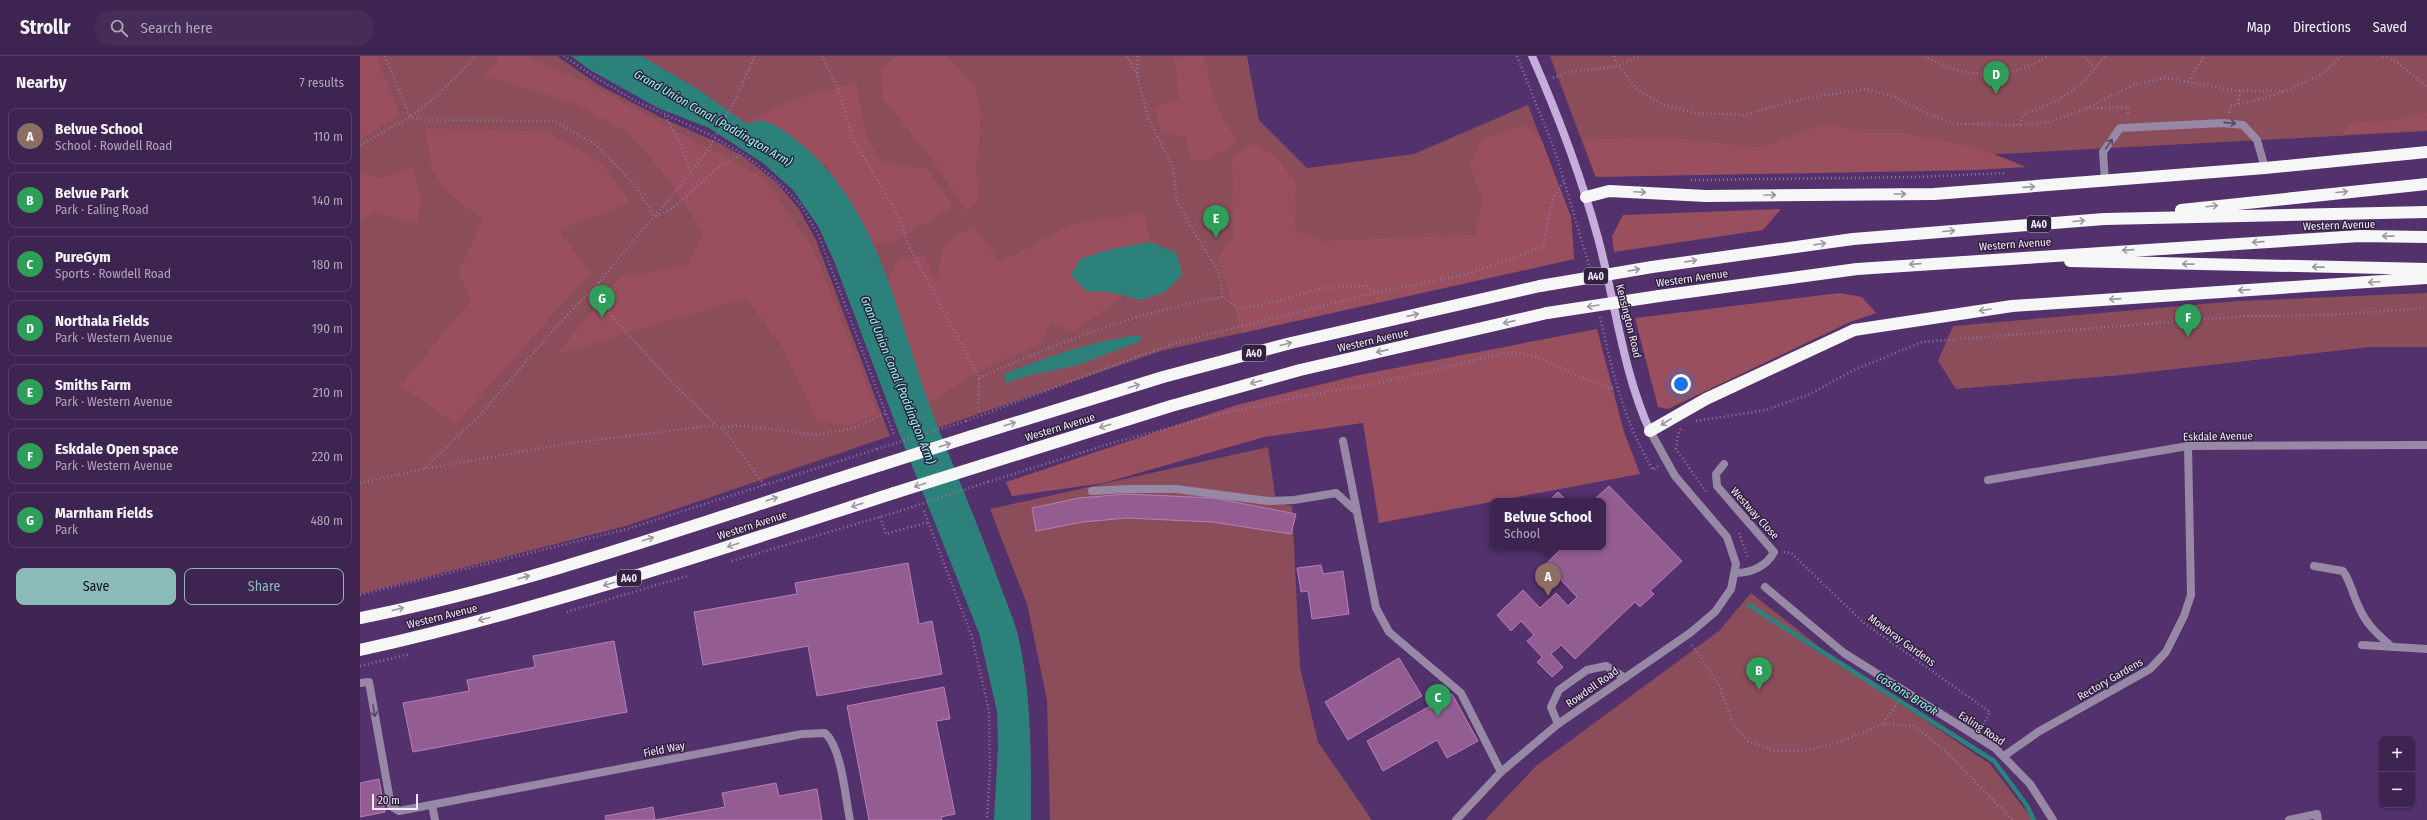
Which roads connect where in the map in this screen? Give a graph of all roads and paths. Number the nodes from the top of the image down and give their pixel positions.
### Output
1 (385, 56) edge
2 (476, 56) edge
3 (564, 56) edge
4 (755, 56) edge
5 (822, 56) edge
6 (1127, 56) edge
7 (1138, 56) edge
8 (1517, 56) edge
9 (1532, 56) edge
10 (1614, 56) edge
11 (1638, 56) edge
12 (1924, 56) edge
13 (2048, 56) edge
14 (2084, 56) edge
15 (2105, 56) edge
16 (2204, 56) edge
17 (2341, 56) edge
18 (2383, 56) edge
19 (1619, 66) junction
20 (2096, 69) junction
21 (1137, 75) junction
22 (1543, 82) junction
23 (2188, 82) junction
24 (2427, 87) edge
25 (2240, 91) junction
26 (2286, 91) junction
27 (2238, 104) junction
28 (2128, 107) dead end
29 (2087, 108) junction
30 (664, 116) junction
31 (410, 117) junction
32 (2229, 123) junction
33 (2020, 125) junction
34 (360, 145) edge
35 (2427, 152) edge
36 (743, 154) junction
37 (2265, 168) junction
38 (691, 173) junction
39 (2013, 173) dead end
40 (1684, 180) dead end
41 (1564, 181) junction
42 (2105, 181) junction
43 (2427, 184) edge
44 (1568, 193) dead end
45 (1586, 197) junction
46 (2427, 212) edge
47 (654, 217) junction
48 (2104, 218) junction
49 (2427, 237) edge
50 (1985, 259) junction
51 (2427, 269) edge
52 (2427, 278) edge
53 (599, 282) junction
54 (1378, 292) junction
55 (1222, 297) junction
56 (2427, 308) edge
57 (979, 378) junction
58 (1614, 380) dead end
59 (1616, 387) junction
60 (886, 413) junction
61 (980, 414) junction
62 (1698, 420) dead end
63 (716, 425) junction
64 (723, 428) junction
65 (1682, 428) dead end
66 (1650, 431) junction
67 (894, 435) dead end
68 (1343, 440) dead end
69 (2427, 445) edge
70 (2188, 446) junction
71 (1684, 462) dead end
72 (1724, 464) dead end
73 (424, 469) junction
74 (1653, 470) dead end
75 (1988, 480) dead end
76 (360, 483) edge
77 (764, 485) junction
78 (1092, 491) dead end
79 (1355, 510) junction
80 (900, 511) dead end
81 (924, 511) dead end
82 (880, 517) dead end
83 (929, 522) junction
84 (1770, 522) dead end
85 (1765, 527) dead end
86 (1791, 553) dead end
87 (2314, 566) dead end
88 (1736, 573) junction
89 (1765, 587) dead end
90 (360, 595) edge
91 (360, 618) edge
92 (1690, 643) dead end
93 (2362, 645) dead end
94 (2391, 646) junction
95 (2427, 648) edge
96 (360, 650) edge
97 (1625, 678) junction
98 (360, 683) edge
99 (1897, 706) dead end
100 (1558, 724) junction
101 (1883, 724) junction
102 (1977, 736) junction
103 (2004, 756) junction
104 (1501, 772) junction
105 (432, 805) junction
106 (435, 820) edge
107 (850, 820) edge
108 (987, 820) edge
109 (1456, 820) edge
110 (2013, 820) edge
111 (2053, 820) edge
112 (2289, 820) edge
113 (2318, 820) edge

1 - 31 path
2 - 31 path
3 - 30 path
4 - 38 path, bridge
5 - 57 path
6 - 21 path
7 - 21 path
8 - 41 path
9 - 22 street, Kensington Road
10 - 19 path
11 - 19 path
12 - 13 path
14 - 20 path
15 - 20 path
16 - 23 path
17 - 26 path
18 - 24 path
19 - 22 path
19 - 33 path
20 - 33 path
21 - 55 path
22 - 45 street, Kensington Road
23 - 25 path
23 - 29 path
25 - 26 path
25 - 27 path
26 - 27 path
27 - 32 path
28 - 29 path
29 - 33 path
30 - 36 path
30 - 38 path
31 - 34 path
31 - 47 path
32 -> 37 street
42 -> 32 street
35 - 37 highway
36 - 47 path
36 - 60 path
37 - 42 highway
38 - 47 path
39 - 40 path
41 - 44 path
41 - 54 path
45 -> 42 highway
48 -> 43 highway, A40
45 - 66 street, Kensington Road
46 - 48 highway, Western Avenue / A40
47 - 53 path
91 -> 48 highway, Western Avenue / A40, bridge
49 -> 50 highway, Western Avenue / A40
51 -> 50 highway, A40
50 -> 96 highway, Western Avenue / A40, bridge
52 -> 66 highway
53 - 63 path
53 - 73 path
54 - 55 path
54 - 61 path
55 - 57 path
56 - 62 path
57 - 61 path
58 - 59 path
59 - 74 path
59 - 80 path, bridge
60 - 64 path
60 - 67 path
61 - 77 path, bridge
63 - 64 path
63 - 73 path
64 - 77 path
65 - 71 path
66 - 88 street, Kensington Road
68 - 79 street
69 - 70 street, Eskdale Avenue
70 - 75 street, Eskdale Avenue
70 - 103 street, Rectory Gardens
72 - 88 street, Westway Close
73 - 76 path
77 - 90 path
78 - 79 street
79 - 104 street
81 - 83 path
82 - 83 path
83 - 108 path
84 - 85 path
86 - 102 path, Mowbray Gardens
87 - 94 street
88 - 97 street, Rowdell Road
89 - 102 street, Ealing Road
92 - 101 path
93 - 94 street
94 - 95 street
97 - 100 street, Rowdell Road
97 - 100 street
98 -> 105 street
99 - 101 path
100 - 104 street, Rowdell Road
101 - 110 path
102 - 103 street, Ealing Road
103 - 111 street, Ealing Road
104 - 109 street, Rowdell Road
105 - 106 street
105 - 107 street, Field Way
112 - 113 street

